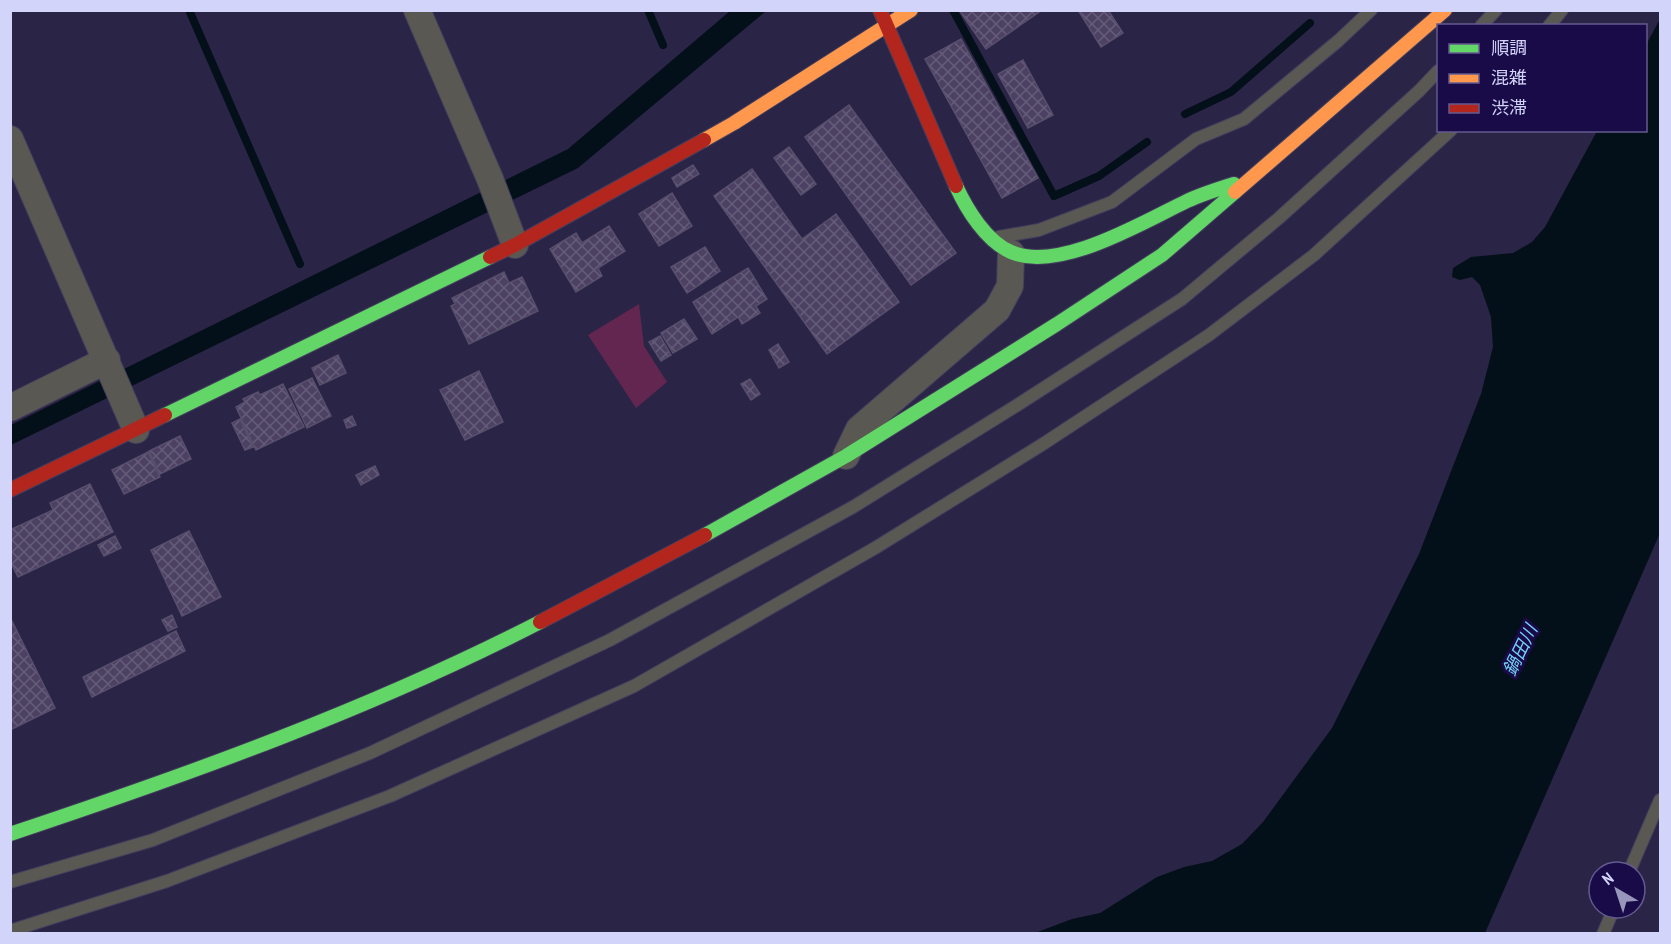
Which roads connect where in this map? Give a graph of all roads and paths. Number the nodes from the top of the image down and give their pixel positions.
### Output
1 (417, 10) edge
2 (880, 10) edge
3 (911, 10) edge
4 (1371, 10) edge
5 (1445, 10) edge
6 (1496, 10) edge
7 (1562, 10) edge
8 (1483, 24) edge
9 (1551, 24) edge
10 (887, 27) junction
11 (1437, 72) edge
12 (1449, 132) edge
13 (10, 139) edge
14 (1250, 180) junction
15 (516, 245) junction
16 (1002, 246) junction
17 (108, 363) junction
18 (10, 408) edge
19 (136, 430) junction
20 (846, 456) junction
21 (10, 490) edge
22 (1660, 800) edge
23 (10, 834) edge
24 (1634, 860) edge
25 (10, 882) edge
26 (10, 931) edge

1 - 15 street
2 - 10 street
3 - 10 street
4 - 16 lane
5 - 14 street
6 - 8 lane
7 - 9 lane
10 - 15 street
10 - 16 street
11 - 25 lane
12 - 26 lane
13 - 17 street
14 - 16 street
14 - 20 street
15 - 19 street
16 - 20 street
17 - 18 street
17 - 19 street
19 - 21 street
20 - 23 street
22 - 24 lane

